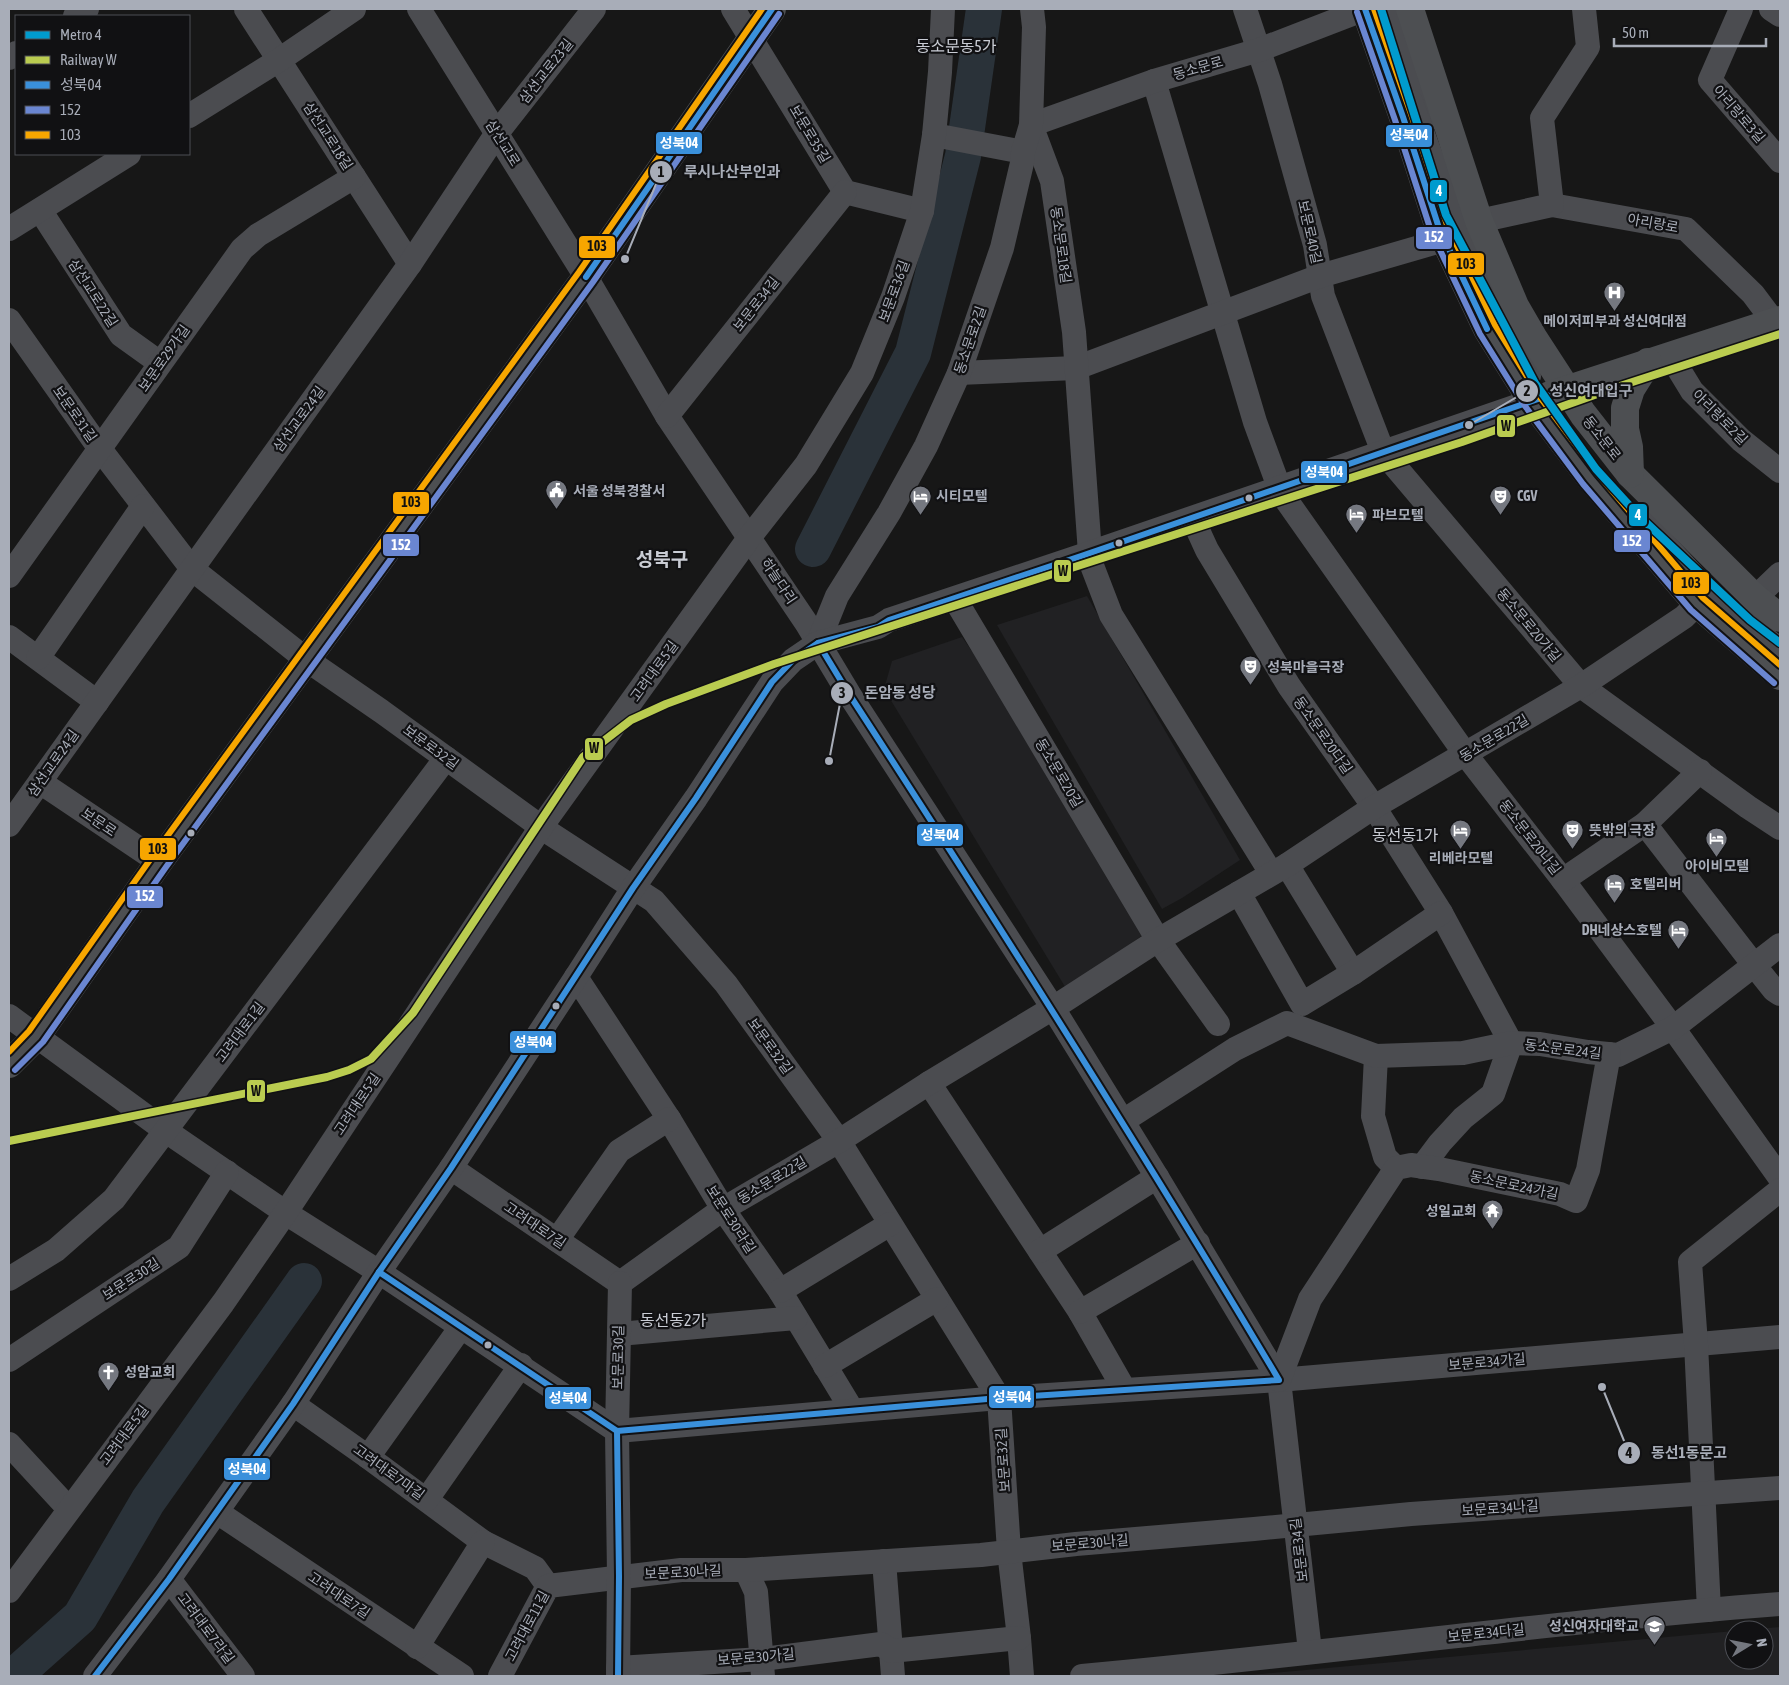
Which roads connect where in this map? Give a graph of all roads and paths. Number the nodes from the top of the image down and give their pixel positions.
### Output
1 (246, 9) edge
2 (354, 9) edge
3 (420, 9) edge
4 (593, 9) edge
5 (733, 9) edge
6 (772, 9) edge
7 (943, 9) edge
8 (1032, 9) edge
9 (1245, 9) edge
10 (1365, 9) edge
11 (1378, 9) edge
12 (1396, 9) edge
13 (1410, 9) edge
14 (1584, 9) edge
15 (1741, 9) edge
16 (1771, 9) edge
17 (1780, 15) edge
18 (751, 38) junction
19 (1259, 50) junction
20 (278, 60) junction
21 (1154, 81) junction
22 (190, 115) edge
23 (1031, 125) junction
24 (498, 133) junction
25 (934, 135) junction
26 (1023, 152) junction
27 (127, 155) edge
28 (1780, 161) edge
29 (354, 177) junction
30 (845, 192) junction
31 (1552, 206) junction
32 (40, 210) junction
33 (922, 211) junction
34 (1479, 221) junction
35 (9, 230) edge
36 (1444, 240) junction
37 (410, 264) junction
38 (1320, 276) junction
39 (586, 277) junction
40 (1224, 313) junction
41 (9, 320) edge
42 (1777, 321) edge
43 (1659, 359) junction
44 (160, 363) junction
45 (1076, 368) junction
46 (960, 373) junction
47 (1549, 395) junction
48 (667, 416) junction
49 (100, 449) junction
50 (1383, 452) junction
51 (1780, 471) edge
52 (1630, 474) junction
53 (1281, 490) junction
54 (143, 506) junction
55 (1196, 526) junction
56 (749, 538) junction
57 (1091, 558) junction
58 (192, 569) junction
59 (1780, 574) edge
60 (9, 576) edge
61 (1755, 598) junction
62 (1696, 604) junction
63 (959, 606) junction
64 (1780, 618) edge
65 (878, 627) junction
66 (813, 633) junction
67 (1780, 633) edge
68 (9, 637) edge
69 (1780, 650) edge
70 (38, 658) junction
71 (307, 660) junction
72 (1780, 676) edge
73 (1581, 686) junction
74 (97, 702) junction
75 (1466, 755) junction
76 (446, 758) junction
77 (1700, 771) junction
78 (40, 782) junction
79 (1374, 807) junction
80 (1645, 824) junction
81 (9, 825) edge
82 (1780, 828) edge
83 (548, 832) junction
84 (159, 862) junction
85 (1279, 869) junction
86 (1563, 880) junction
87 (631, 886) junction
88 (1239, 893) junction
89 (1441, 913) junction
90 (1158, 940) junction
91 (1780, 945) edge
92 (1754, 965) junction
93 (1353, 973) junction
94 (576, 977) junction
95 (1780, 994) edge
96 (1052, 1008) junction
97 (9, 1016) edge
98 (1218, 1024) dead end
99 (1673, 1028) junction
100 (36, 1037) junction
101 (1511, 1043) junction
102 (1609, 1054) junction
103 (1376, 1056) junction
104 (9, 1064) edge
105 (929, 1083) junction
106 (669, 1119) junction
107 (1122, 1121) junction
108 (166, 1131) junction
109 (839, 1141) junction
110 (1422, 1167) junction
111 (451, 1168) junction
112 (1396, 1168) junction
113 (227, 1172) junction
114 (1158, 1176) junction
115 (1780, 1178) edge
116 (1780, 1190) edge
117 (723, 1209) junction
118 (291, 1216) junction
119 (890, 1224) junction
120 (557, 1240) junction
121 (1198, 1243) junction
122 (1040, 1251) junction
123 (371, 1267) junction
124 (9, 1279) edge
125 (620, 1282) junction
126 (780, 1292) junction
127 (937, 1299) junction
128 (1080, 1312) junction
129 (796, 1318) junction
130 (461, 1327) junction
131 (619, 1334) junction
132 (1780, 1337) edge
133 (1696, 1344) junction
134 (9, 1360) edge
135 (521, 1366) junction
136 (825, 1366) junction
137 (1279, 1380) junction
138 (1124, 1389) junction
139 (999, 1398) junction
140 (293, 1404) junction
141 (852, 1410) junction
142 (617, 1431) junction
143 (9, 1444) edge
144 (368, 1457) junction
145 (1780, 1488) edge
146 (1704, 1494) junction
147 (427, 1499) junction
148 (69, 1509) junction
149 (217, 1512) junction
150 (1296, 1525) junction
151 (483, 1542) junction
152 (1009, 1551) junction
153 (884, 1561) junction
154 (746, 1570) junction
155 (619, 1576) junction
156 (169, 1579) junction
157 (548, 1586) junction
158 (9, 1591) edge
159 (1780, 1604) edge
160 (1709, 1610) junction
161 (1019, 1638) junction
162 (417, 1648) junction
163 (891, 1650) junction
164 (1310, 1651) junction
165 (762, 1667) edge
166 (618, 1672) edge
167 (95, 1676) edge
168 (243, 1676) edge
169 (462, 1676) edge
170 (500, 1676) edge
171 (893, 1676) edge
172 (1022, 1676) edge
173 (1082, 1676) edge

1 - 20 street, 삼선교로18길
2 - 20 street
3 - 24 street, 삼선교로
4 - 24 street, 삼선교로23길
5 - 18 street, 보문로35길
6 - 18 main road
7 - 25 street, 보문로36길
8 - 23 street, 동소문로2길
9 - 19 street, 보문로40길
10 - 19 street, 동소문로
10 - 36 main road, 동소문로
11 - 47 street
12 - 47 street
13 - 34 main road, 동소문로
14 - 31 street
15 - 28 street, 아리랑로3길
16 - 17 street
18 - 30 street, 보문로35길
18 - 39 main road
19 - 21 street, 동소문로
19 - 38 street, 보문로40길
20 - 22 street
20 - 29 street, 삼선교로18길
21 - 23 street, 동소문로
21 - 40 street
23 - 26 street, 동소문로2길
23 - 45 street, 동소문로18길
24 - 37 street, 삼선교로24길
24 - 39 street, 삼선교로
25 - 26 street
25 - 33 street, 보문로36길
26 - 46 street, 동소문로2길
27 - 32 street
29 - 37 street, 삼선교로18길
29 - 44 street, 보문로29가길
30 - 33 street
30 - 48 street, 보문로34길
31 - 34 street
31 - 42 street, 아리랑로
32 - 35 street
32 - 44 street, 삼선교로22길
33 - 56 street, 보문로36길
34 - 47 main road, 동소문로
36 - 38 street
36 - 47 main road, 동소문로
37 - 58 street, 삼선교로24길
38 - 40 street
38 - 50 street, 보문로40길
39 - 48 street
39 - 71 main road
40 - 45 street
40 - 53 street
41 - 49 street, 보문로31길
42 - 43 main road, 아리랑로
43 - 47 main road, 아리랑로
43 - 51 street, 아리랑로2길
43 - 52 main road
44 - 49 street, 보문로29가길
45 - 46 street
45 - 57 street
46 - 66 street, 동소문로2길
47 - 50 street
47 - 52 main road, 동소문로
47 - 62 main road, 동소문로
47 - 67 street
47 - 69 street
48 - 56 street
49 - 54 street, 보문로31길
49 - 60 street, 보문로29가길
50 - 53 street
50 - 73 street, 동소문로20가길
52 - 61 main road, 동소문로
53 - 55 street
53 - 57 street
53 - 75 street, 동소문로20나길
54 - 58 street, 보문로31길
54 - 70 street
55 - 57 street
55 - 79 street, 동소문로20다길
56 - 66 street, 하늘다리
56 - 83 street, 고려대로5길
57 - 63 street
57 - 65 street
57 - 85 street
58 - 71 street, 보문로31길
58 - 74 street, 삼선교로24길
59 - 61 street
61 - 64 main road, 동소문로
62 - 72 main road, 동소문로
62 - 73 street, 동소문로22길
63 - 65 street
63 - 90 street, 동소문로20길
65 - 66 street
66 - 87 street
66 - 96 street, 보문로34길
68 - 70 street
70 - 74 street
71 - 76 street, 보문로32길
71 - 84 main road
73 - 75 street, 동소문로22길
73 - 77 street, 동소문로20가길
74 - 78 street, 삼선교로24길
75 - 79 street, 동소문로22길
75 - 86 street, 동소문로20나길
76 - 83 street, 보문로32길
76 - 108 street, 고려대로1길
77 - 80 street
77 - 82 street, 동소문로20가길
78 - 81 street, 삼선교로24길
78 - 84 street, 보문로
79 - 85 street, 동소문로22길
79 - 89 street, 동소문로20다길
80 - 86 street
80 - 92 street
83 - 87 street, 보문로32길
83 - 118 street, 고려대로5길
84 - 100 main road
85 - 88 street, 동소문로22길
85 - 93 street
86 - 99 street, 동소문로20나길
87 - 94 street
87 - 109 street, 보문로32길
88 - 90 street, 동소문로22길
88 - 93 street
89 - 93 street
89 - 101 street, 동소문로20다길
90 - 96 street, 동소문로22길
90 - 98 street
91 - 92 street, 동소문로24길
92 - 95 street
92 - 99 street, 동소문로24길
94 - 106 street, 보문로30라길
94 - 111 street
96 - 105 street, 동소문로22길
96 - 107 street, 보문로34길
97 - 100 street
99 - 102 street, 동소문로24길
99 - 115 street, 동소문로20나길
100 - 104 main road
100 - 108 street
101 - 102 street, 동소문로24길
101 - 103 street, 동소문로24길
101 - 110 street
102 - 110 street, 동소문로24가길
103 - 107 street, 동소문로24길
103 - 112 street
105 - 109 street, 동소문로22길
105 - 122 street
106 - 117 street, 보문로30라길
106 - 120 street
107 - 114 street, 보문로34길
108 - 113 street
108 - 124 street, 고려대로1길
109 - 117 street, 동소문로22길
109 - 119 street, 보문로32길
110 - 112 street, 동소문로24가길
111 - 120 street, 고려대로7길
111 - 123 street
112 - 137 street
113 - 118 street
113 - 134 street, 보문로30길
114 - 121 street, 보문로34길
114 - 122 street
116 - 133 street
117 - 125 street, 동소문로22길
117 - 126 street, 보문로30라길
118 - 123 street
118 - 148 street, 고려대로5길
119 - 126 street
119 - 127 street, 보문로32길
120 - 125 street, 고려대로7길
121 - 128 street
121 - 137 street, 보문로34길
122 - 128 street
123 - 130 street
123 - 140 street
125 - 131 street, 보문로30길
126 - 129 street, 보문로30라길
127 - 136 street
127 - 139 street, 보문로32길
128 - 138 street
129 - 131 street
129 - 136 street, 보문로30라길
130 - 135 street
130 - 144 street
131 - 142 street, 보문로30길
132 - 133 street, 보문로34가길
133 - 137 street, 보문로34가길
133 - 146 street
135 - 142 street
135 - 147 street
136 - 141 street, 보문로30라길
137 - 138 street
137 - 150 street, 보문로34길
138 - 139 street
139 - 141 street
139 - 152 street, 보문로32길
140 - 144 street, 고려대로7마길
140 - 149 street
141 - 142 street
142 - 155 street, 보문로30가길
143 - 148 street
144 - 147 street, 고려대로7마길
145 - 146 street, 보문로34나길
146 - 150 street, 보문로34나길
146 - 160 street
147 - 151 street, 고려대로7마길
148 - 158 street, 고려대로5길
149 - 156 street
149 - 162 street, 고려대로7길
150 - 152 street, 보문로30나길
150 - 164 street, 보문로34길
151 - 157 street, 고려대로7마길
151 - 162 street
152 - 153 street, 보문로30나길
152 - 161 street, 보문로32길
153 - 154 street, 보문로30나길
153 - 163 street
154 - 155 street, 보문로30나길
154 - 165 street
155 - 157 street, 고려대로11길
155 - 166 street, 보문로30가길
156 - 167 street
156 - 168 street, 고려대로7라길
157 - 170 street, 고려대로11길
159 - 160 street, 보문로34다길
160 - 164 street, 보문로34다길
161 - 163 street
161 - 172 street, 보문로32길
162 - 169 street, 고려대로7길
163 - 165 street, 보문로30가길
163 - 171 street
164 - 173 street
165 - 166 street, 보문로30가길

